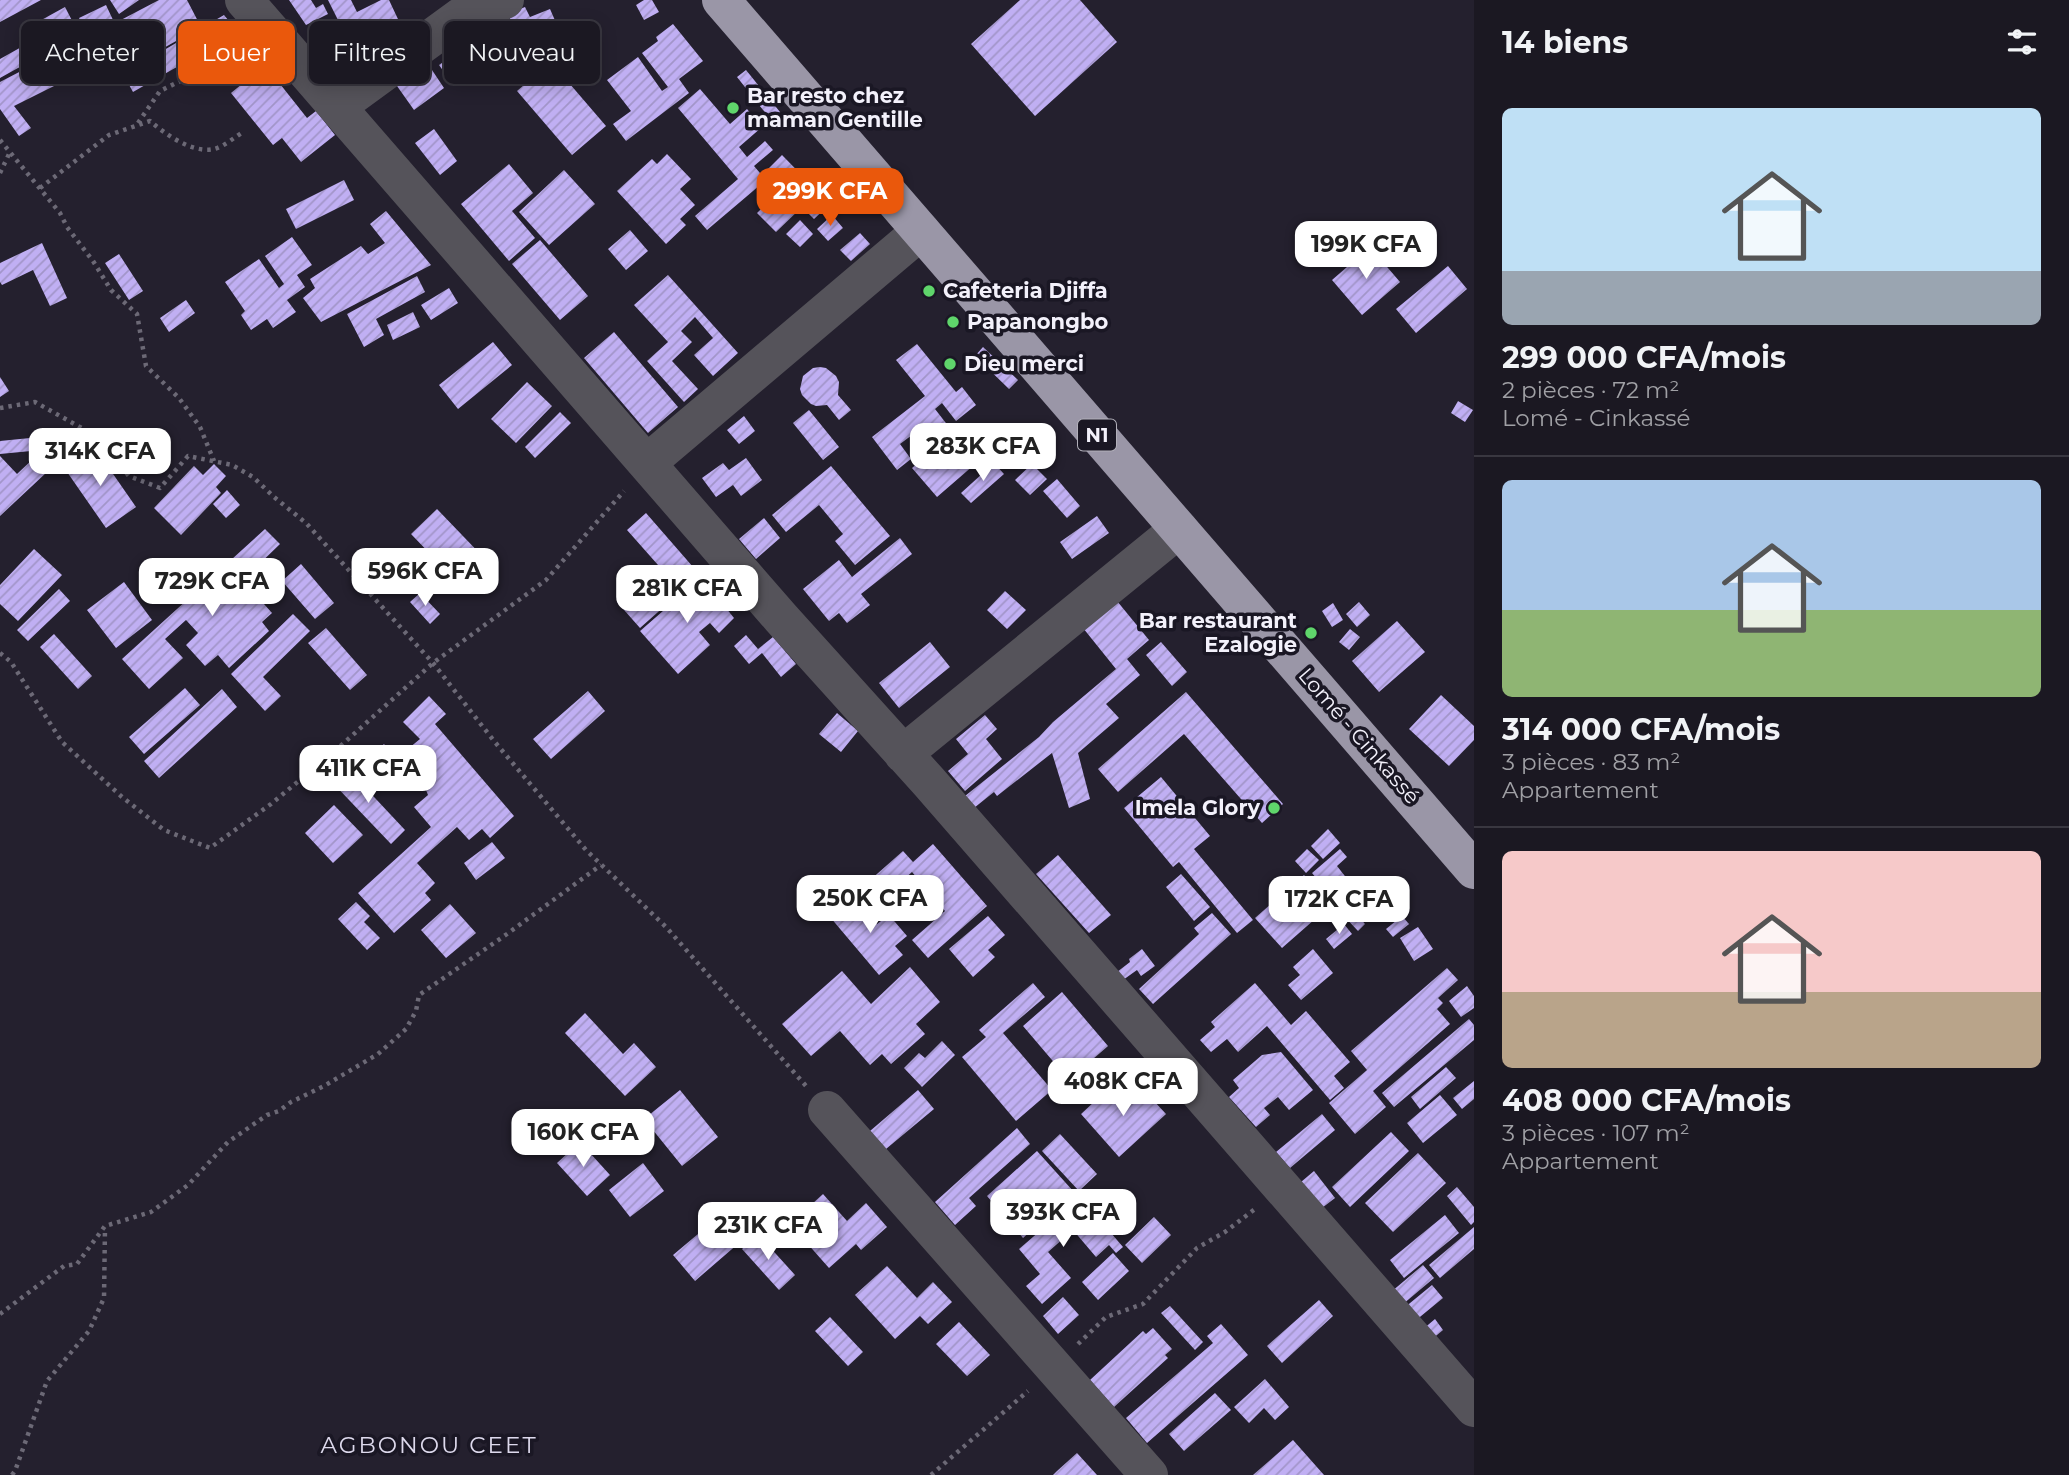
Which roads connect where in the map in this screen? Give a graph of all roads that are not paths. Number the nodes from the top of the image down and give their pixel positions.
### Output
1 (505, 0) edge
2 (721, 0) edge
3 (254, 12) edge
4 (338, 106) junction
5 (921, 231) junction
6 (647, 463) junction
7 (1179, 529) junction
8 (903, 754) junction
9 (1474, 870) edge
10 (827, 1110) road end
11 (1468, 1390) edge
12 (1149, 1475) edge

1 - 4 street
2 - 5 highway, Lomé - Cinkassé / N1
3 - 4 street
4 - 6 street
5 - 6 street
5 - 7 highway, Lomé - Cinkassé / N1
6 - 8 street
7 - 8 street
7 - 9 highway, Lomé - Cinkassé / N1
8 - 11 street
10 - 12 street

